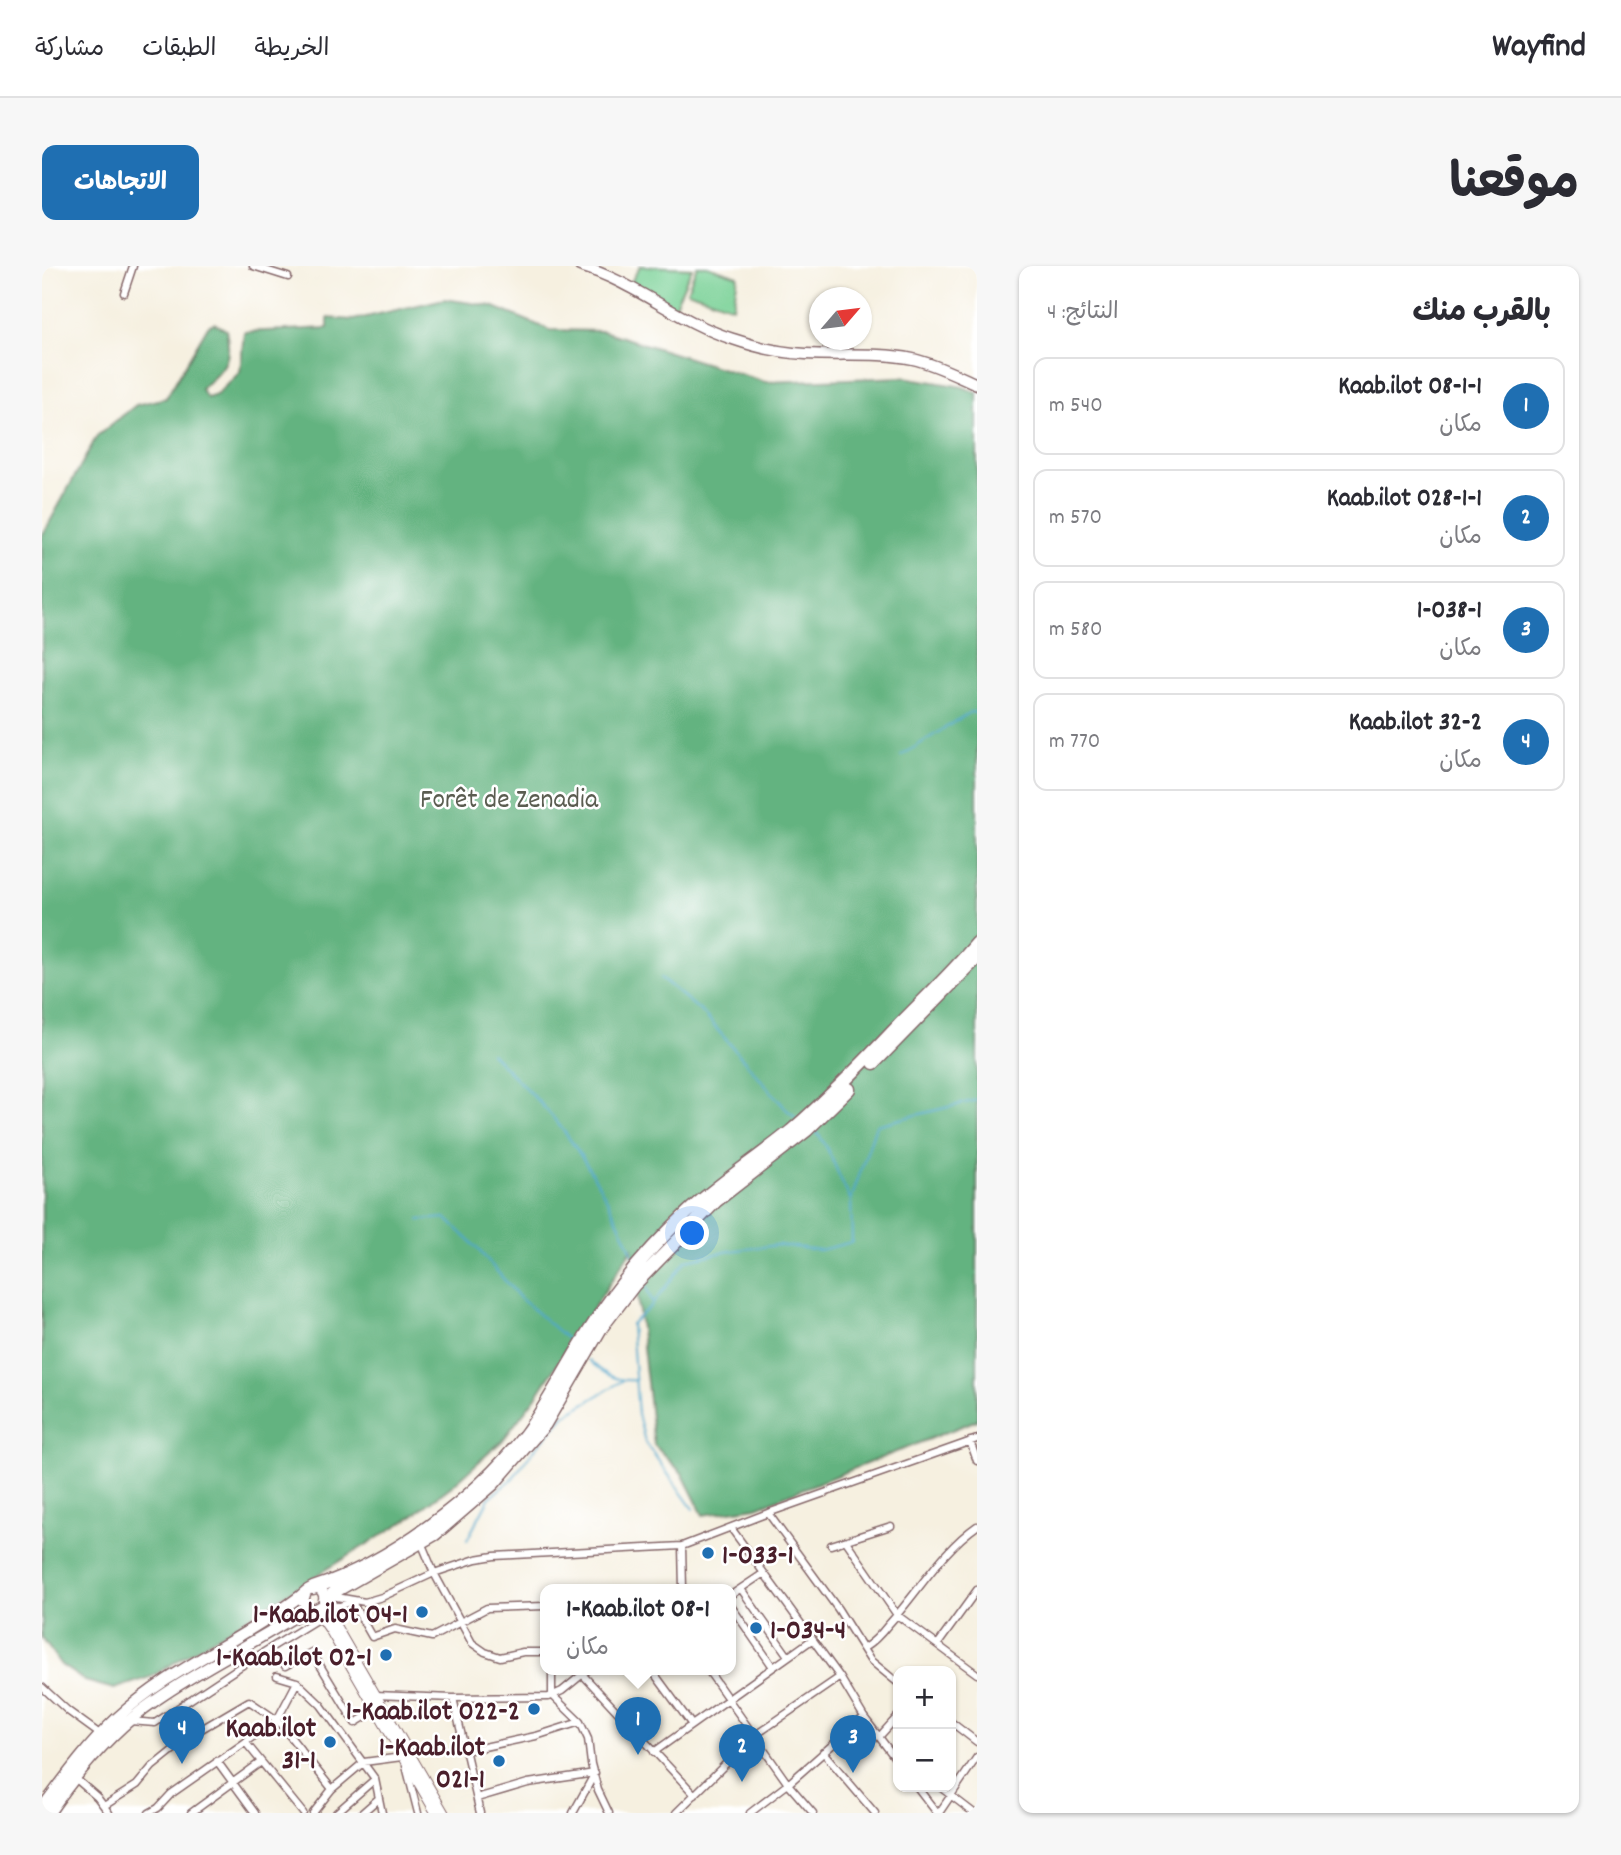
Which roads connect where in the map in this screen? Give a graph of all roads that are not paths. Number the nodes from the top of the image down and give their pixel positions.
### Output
1 (132, 266) edge
2 (254, 266) edge
3 (580, 266) edge
4 (288, 277) dead end
5 (124, 293) dead end
6 (977, 384) edge
7 (977, 943) edge
8 (977, 958) edge
9 (973, 1440) edge
10 (977, 1461) edge
11 (768, 1513) junction
12 (891, 1526) dead end
13 (977, 1526) edge
14 (731, 1528) junction
15 (846, 1541) junction
16 (422, 1542) junction
17 (831, 1545) dead end
18 (682, 1546) junction
19 (434, 1573) junction
20 (764, 1573) junction
21 (683, 1584) edge
22 (309, 1589) junction
23 (741, 1589) junction
24 (977, 1591) edge
25 (736, 1592) edge
26 (352, 1602) junction
27 (321, 1605) junction
28 (540, 1606) edge
29 (736, 1613) edge
30 (897, 1615) junction
31 (461, 1620) junction
32 (813, 1639) junction
33 (938, 1644) junction
34 (864, 1648) junction
35 (540, 1652) edge
36 (788, 1656) junction
37 (285, 1666) dead end
38 (773, 1667) junction
39 (977, 1674) edge
40 (552, 1675) edge
41 (583, 1675) joint
42 (655, 1675) edge
43 (711, 1675) edge
44 (277, 1676) dead end
45 (840, 1677) junction
46 (893, 1679) edge
47 (297, 1682) junction
48 (42, 1687) edge
49 (375, 1695) junction
50 (552, 1695) junction
51 (453, 1698) junction
52 (728, 1699) junction
53 (375, 1710) junction
54 (864, 1717) junction
55 (278, 1720) junction
56 (127, 1721) junction
57 (580, 1722) junction
58 (893, 1722) edge
59 (692, 1725) junction
60 (956, 1726) edge
61 (101, 1735) junction
62 (754, 1736) junction
63 (880, 1737) junction
64 (977, 1742) edge
65 (246, 1743) junction
66 (886, 1746) junction
67 (466, 1751) junction
68 (893, 1751) edge
69 (654, 1752) junction
70 (823, 1752) junction
71 (893, 1755) edge
72 (977, 1757) edge
73 (403, 1759) junction
74 (217, 1761) junction
75 (261, 1762) junction
76 (364, 1762) junction
77 (595, 1773) junction
78 (75, 1778) junction
79 (374, 1779) junction
80 (233, 1782) junction
81 (788, 1784) junction
82 (332, 1789) junction
83 (921, 1792) edge
84 (948, 1792) edge
85 (951, 1794) junction
86 (695, 1795) junction
87 (477, 1798) junction
88 (378, 1799) junction
89 (683, 1805) junction
90 (104, 1806) junction
91 (42, 1808) edge
92 (160, 1810) edge
93 (251, 1812) edge
94 (49, 1813) edge
95 (108, 1813) edge
96 (149, 1813) edge
97 (191, 1813) edge
98 (303, 1813) edge
99 (313, 1813) edge
100 (336, 1813) edge
101 (362, 1813) edge
102 (382, 1813) edge
103 (418, 1813) edge
104 (436, 1813) edge
105 (444, 1813) edge
106 (481, 1813) edge
107 (573, 1813) edge
108 (609, 1813) edge
109 (676, 1813) edge
110 (689, 1813) edge
111 (750, 1813) edge
112 (813, 1813) edge
113 (875, 1813) edge
114 (938, 1813) edge
115 (974, 1813) edge

1 - 5 street
2 - 4 street
3 - 6 main road
7 - 22 highway
8 - 16 highway
9 - 10 street
9 - 11 street
11 - 14 street
11 - 34 street
12 - 15 street
13 - 30 street
14 - 18 street
14 - 20 street
15 - 17 street
15 - 30 street
16 - 19 street
16 - 27 highway
18 - 19 street
18 - 21 street
19 - 26 street
19 - 31 street
20 - 23 street
20 - 32 street
22 - 27 main road
22 - 27 main road
22 - 61 main road
23 - 25 street
23 - 36 street
24 - 33 street
26 - 27 street
26 - 27 street
26 - 31 street
27 - 49 main road
27 - 53 main road
27 - 56 main road
27 - 56 street
28 - 31 street
29 - 38 street
30 - 33 street
30 - 34 street
31 - 35 street
32 - 36 street
32 - 45 street
33 - 39 street
34 - 46 street
36 - 38 street
37 - 53 street
38 - 52 street
40 - 50 street
41 - 50 street
41 - 69 street
42 - 59 street
43 - 52 street
44 - 47 street
45 - 54 street
45 - 62 street
47 - 55 street
47 - 76 street
48 - 61 street
49 - 51 street
49 - 105 main road
50 - 51 street
50 - 57 street
51 - 67 street
52 - 59 street
52 - 62 street
53 - 73 main road
54 - 63 street
54 - 70 street
55 - 65 street
55 - 82 street
55 - 90 street
56 - 78 main road
57 - 67 street
57 - 77 street
58 - 63 street
59 - 69 street
60 - 64 street
61 - 91 main road
62 - 81 street
62 - 86 street
63 - 66 street
65 - 74 street
65 - 75 street
66 - 68 street
66 - 71 street
67 - 87 street
69 - 86 street
70 - 81 street
70 - 113 street
72 - 85 street
73 - 76 street
73 - 103 street
73 - 104 main road
74 - 80 street
74 - 92 street
75 - 80 street
75 - 98 street
76 - 79 street
76 - 82 street
77 - 87 street
77 - 107 street
77 - 108 street
78 - 90 street
78 - 94 main road
79 - 88 street
79 - 100 street
80 - 93 street
80 - 97 street
81 - 111 street
81 - 112 street
82 - 99 street
83 - 114 street
84 - 85 street
85 - 114 street
85 - 115 street
86 - 89 street
87 - 106 street
88 - 101 street
88 - 102 street
89 - 109 street
89 - 110 street
90 - 95 street
92 - 96 street

